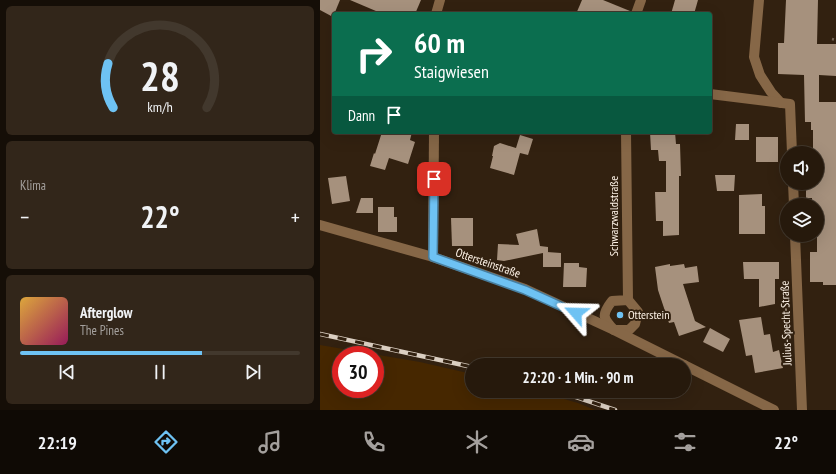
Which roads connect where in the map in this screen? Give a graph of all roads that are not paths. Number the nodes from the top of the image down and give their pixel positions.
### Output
1 (440, 0) edge
2 (640, 0) edge
3 (759, 0) edge
4 (437, 12) edge
5 (637, 12) edge
6 (712, 94) edge
7 (781, 103) junction
8 (434, 134) edge
9 (626, 134) edge
10 (792, 146) edge
11 (320, 225) edge
12 (795, 242) edge
13 (433, 257) junction
14 (628, 300) junction
15 (614, 330) junction
16 (670, 358) edge
17 (691, 368) edge
18 (774, 410) edge
19 (802, 410) edge

1 - 4 street
2 - 5 street
3 - 7 street
6 - 7 street
7 - 10 street
8 - 13 street
9 - 14 street, Schwarzwaldstraße
11 - 13 street, Ottersteinstraße
12 - 19 street, Julius-Specht-Straße
13 - 15 street, Ottersteinstraße
14 - 15 street, Schwarzwaldstraße
14 - 15 street
15 - 16 street, Ottersteinstraße
17 - 18 street, Ottersteinstraße

